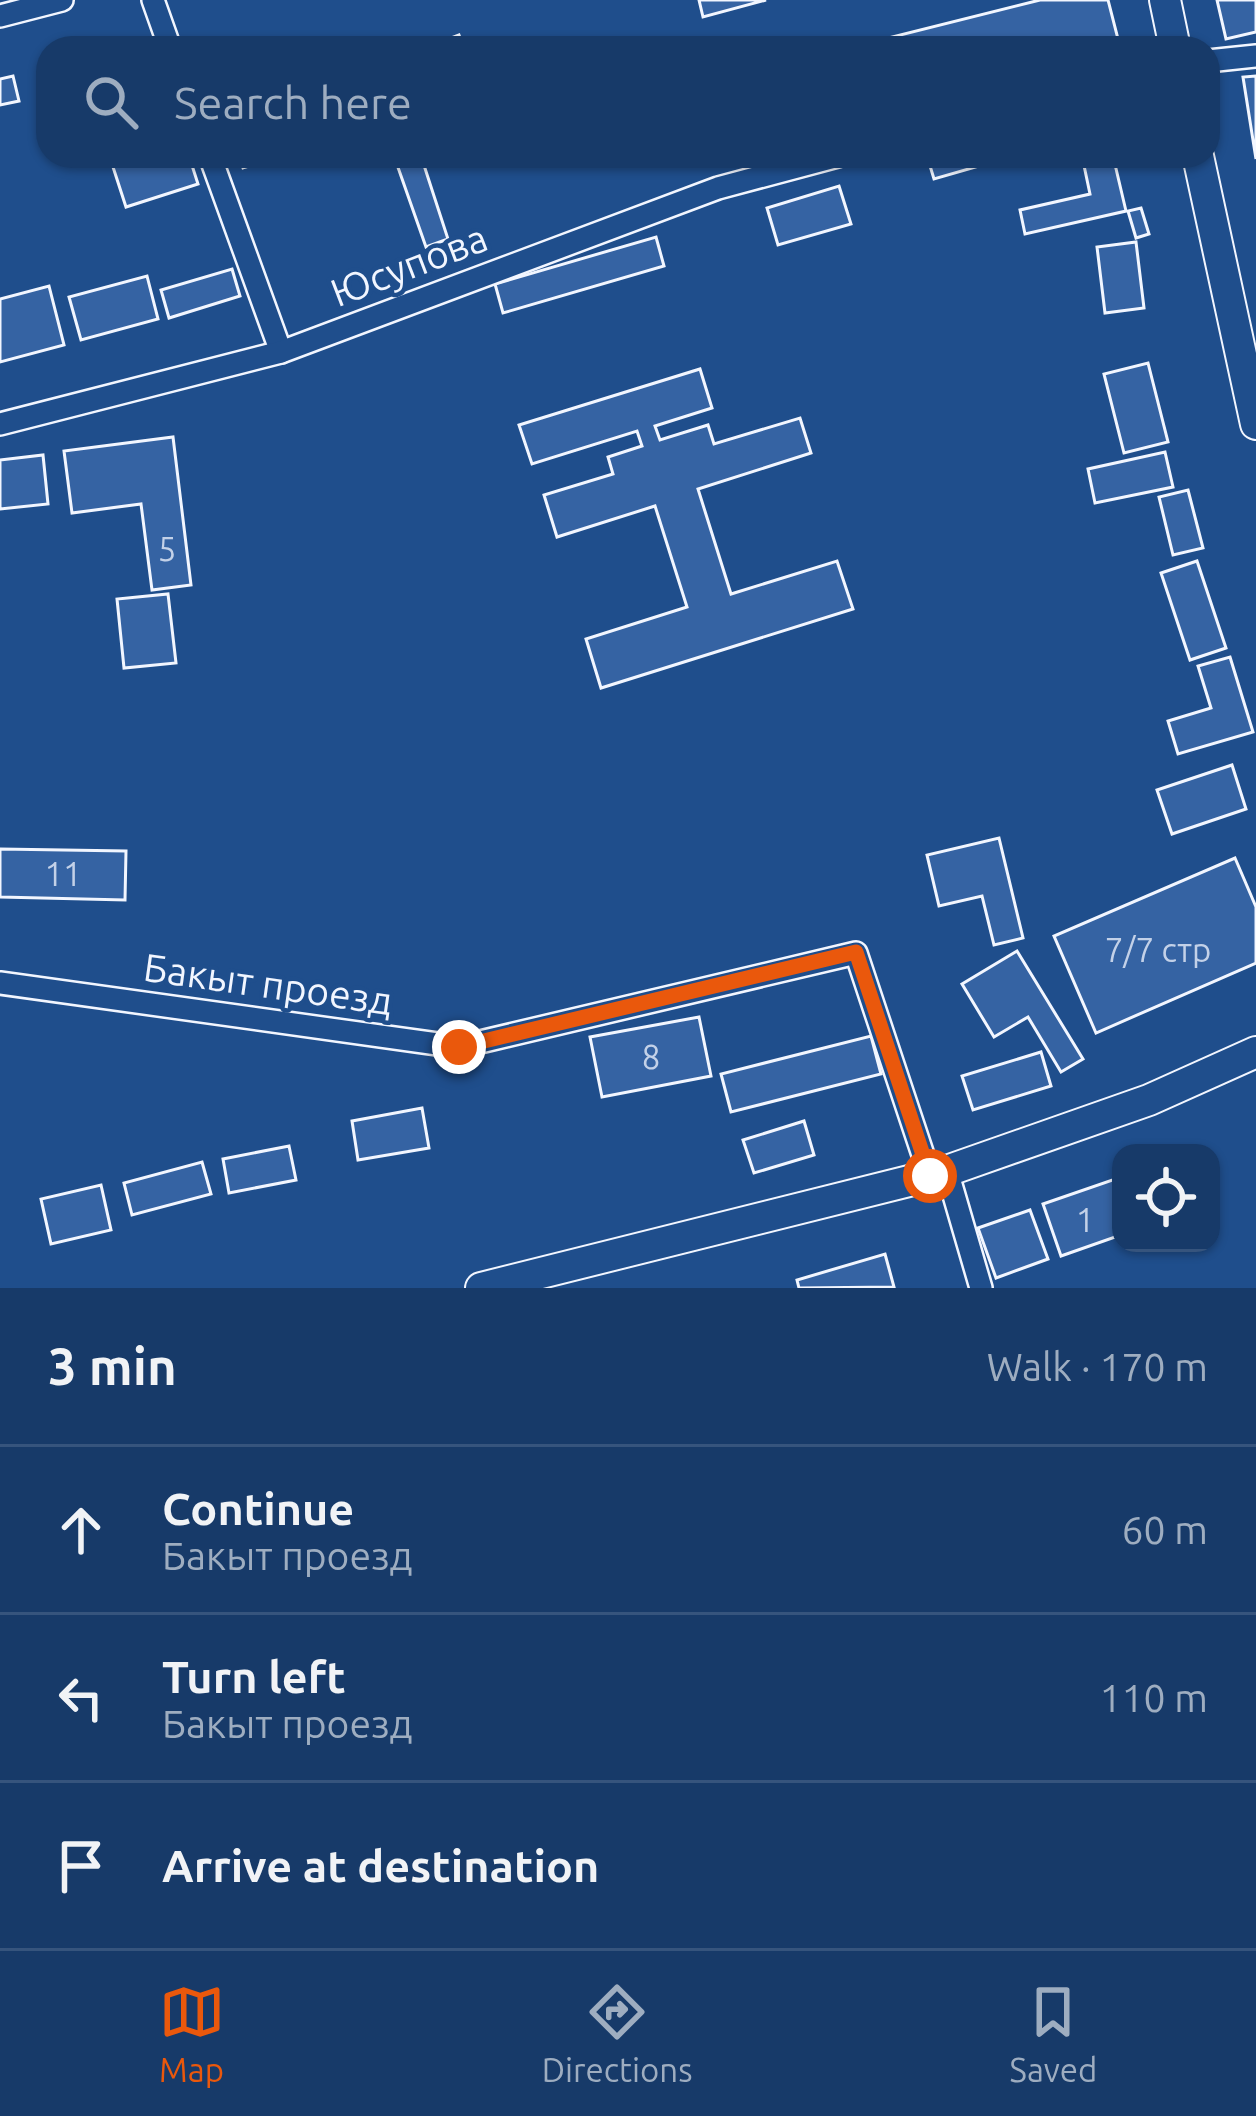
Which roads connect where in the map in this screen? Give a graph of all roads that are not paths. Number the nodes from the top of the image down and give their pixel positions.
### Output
1 (62, 0) edge
2 (153, 0) edge
3 (1165, 0) edge
4 (0, 16) edge
5 (166, 36) edge
6 (1172, 36) edge
7 (1256, 56) edge
8 (1220, 60) edge
9 (213, 168) edge
10 (793, 168) edge
11 (1201, 168) edge
12 (281, 352) junction
13 (0, 424) edge
14 (1256, 424) edge
15 (0, 983) edge
16 (1256, 1052) edge
17 (939, 1173) junction
18 (481, 1288) edge
19 (981, 1288) edge

1 - 4 street
2 - 5 street
3 - 6 main road
7 - 8 street
9 - 12 street
10 - 12 street, Юсупова
11 - 14 main road
12 - 13 street, Юсупова
15 - 17 street, Бакыт проезд
16 - 17 main road
17 - 18 main road
17 - 19 street

